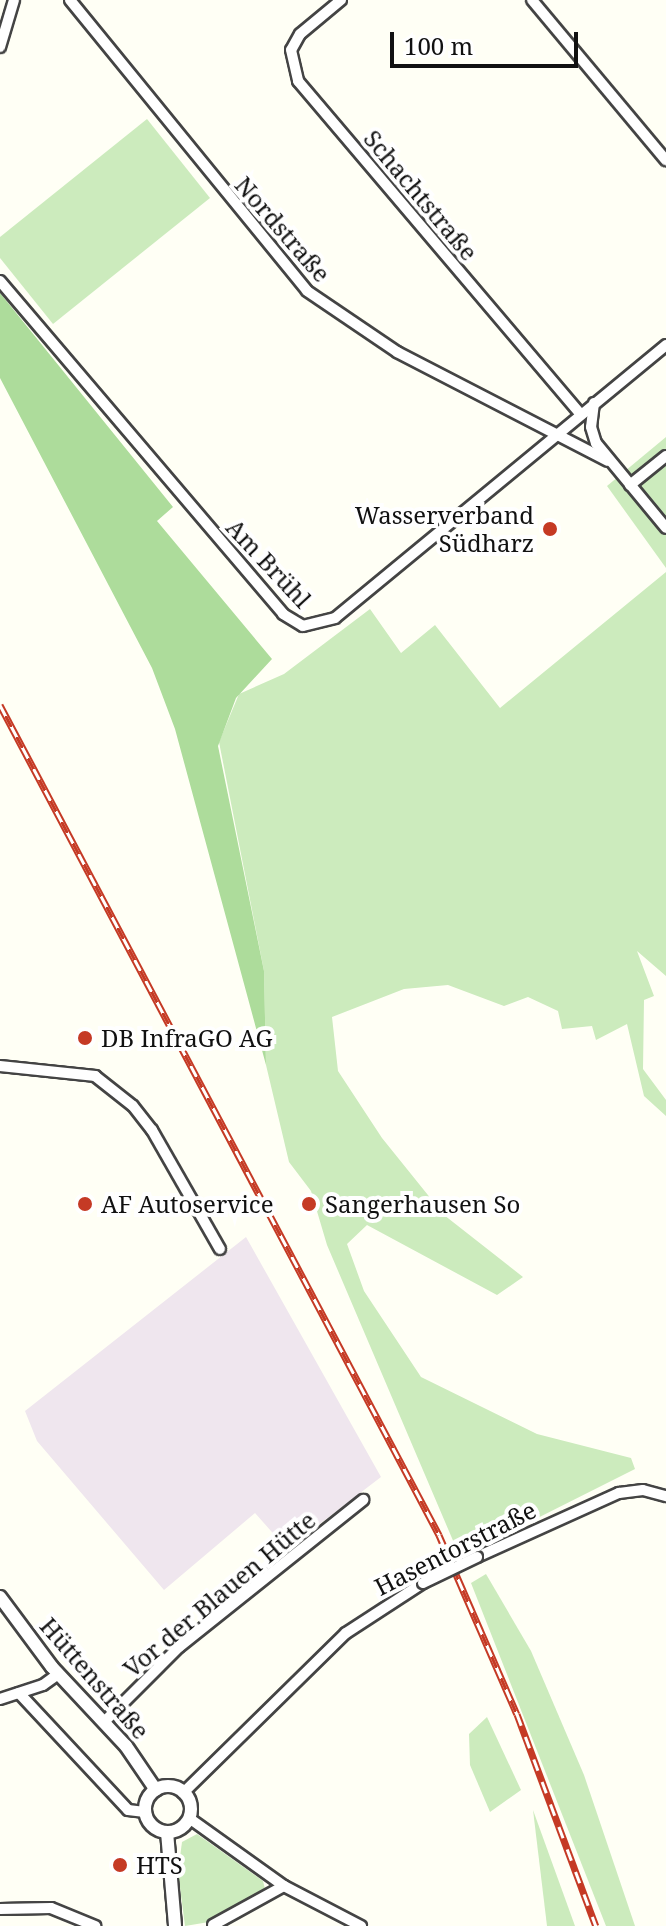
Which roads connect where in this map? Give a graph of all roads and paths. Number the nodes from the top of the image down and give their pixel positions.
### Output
1 (14, 0) edge
2 (70, 0) edge
3 (341, 0) edge
4 (532, 0) edge
5 (0, 47) edge
6 (666, 160) edge
7 (0, 281) edge
8 (666, 345) edge
9 (594, 403) junction
10 (580, 414) junction
11 (556, 435) junction
12 (666, 456) edge
13 (608, 461) junction
14 (630, 485) junction
15 (666, 528) edge
16 (0, 1066) edge
17 (220, 1249) dead end
18 (666, 1496) edge
19 (363, 1500) dead end
20 (0, 1597) edge
21 (58, 1674) junction
22 (19, 1693) junction
23 (0, 1699) edge
24 (104, 1722) junction
25 (156, 1790) junction
26 (183, 1793) junction
27 (145, 1812) junction
28 (189, 1818) junction
29 (167, 1832) junction
30 (284, 1886) junction
31 (0, 1909) edge
32 (213, 1925) edge
33 (95, 1926) edge
34 (175, 1926) edge
35 (361, 1926) edge

1 - 5 street
2 - 11 street, Nordstraße
3 - 10 street, Schachtstraße
4 - 6 street
7 - 11 street, Am Brühl
8 - 9 street
9 - 10 street
9 - 13 street
10 - 11 street
11 - 13 street, Nordstraße
12 - 14 street
13 - 14 street
14 - 15 street
16 - 17 street
18 - 26 street, Hasentorstraße, bridge
19 - 24 street, Vor der Blauen Hütte
20 - 21 street, Hüttenstraße
21 - 22 street
21 - 24 street, Hüttenstraße
22 - 23 street
22 - 27 street
24 - 25 street, Hüttenstraße
25 - 26 street
25 - 27 street
26 - 28 street
27 - 29 street
28 - 29 street
28 - 30 street
29 - 34 street
30 - 32 street
30 - 35 street
31 - 33 street

